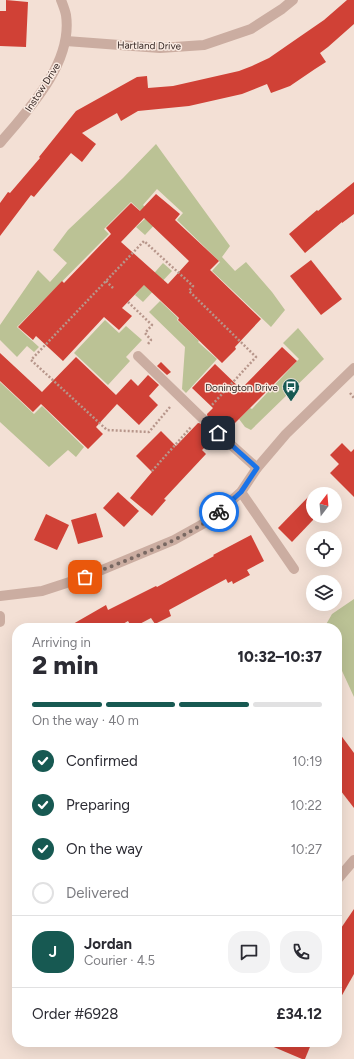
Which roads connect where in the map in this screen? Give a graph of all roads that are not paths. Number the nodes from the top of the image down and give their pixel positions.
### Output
1 (61, 0) edge
2 (293, 0) edge
3 (66, 41) junction
4 (0, 143) edge
5 (138, 356) road end
6 (354, 368) edge
7 (202, 418) tunnel mouth
8 (218, 433) tunnel mouth
9 (257, 468) junction
10 (241, 492) junction
11 (294, 569) dead end
12 (0, 596) edge
13 (0, 616) edge
14 (0, 622) edge
15 (354, 860) edge
16 (342, 874) edge

1 - 3 street, Instow Drive
2 - 3 street, Hartland Drive
3 - 4 street, Instow Drive
5 - 7 street
6 - 9 street
8 - 9 street
9 - 10 street
10 - 11 street
10 - 12 street
13 - 14 street
15 - 16 street

